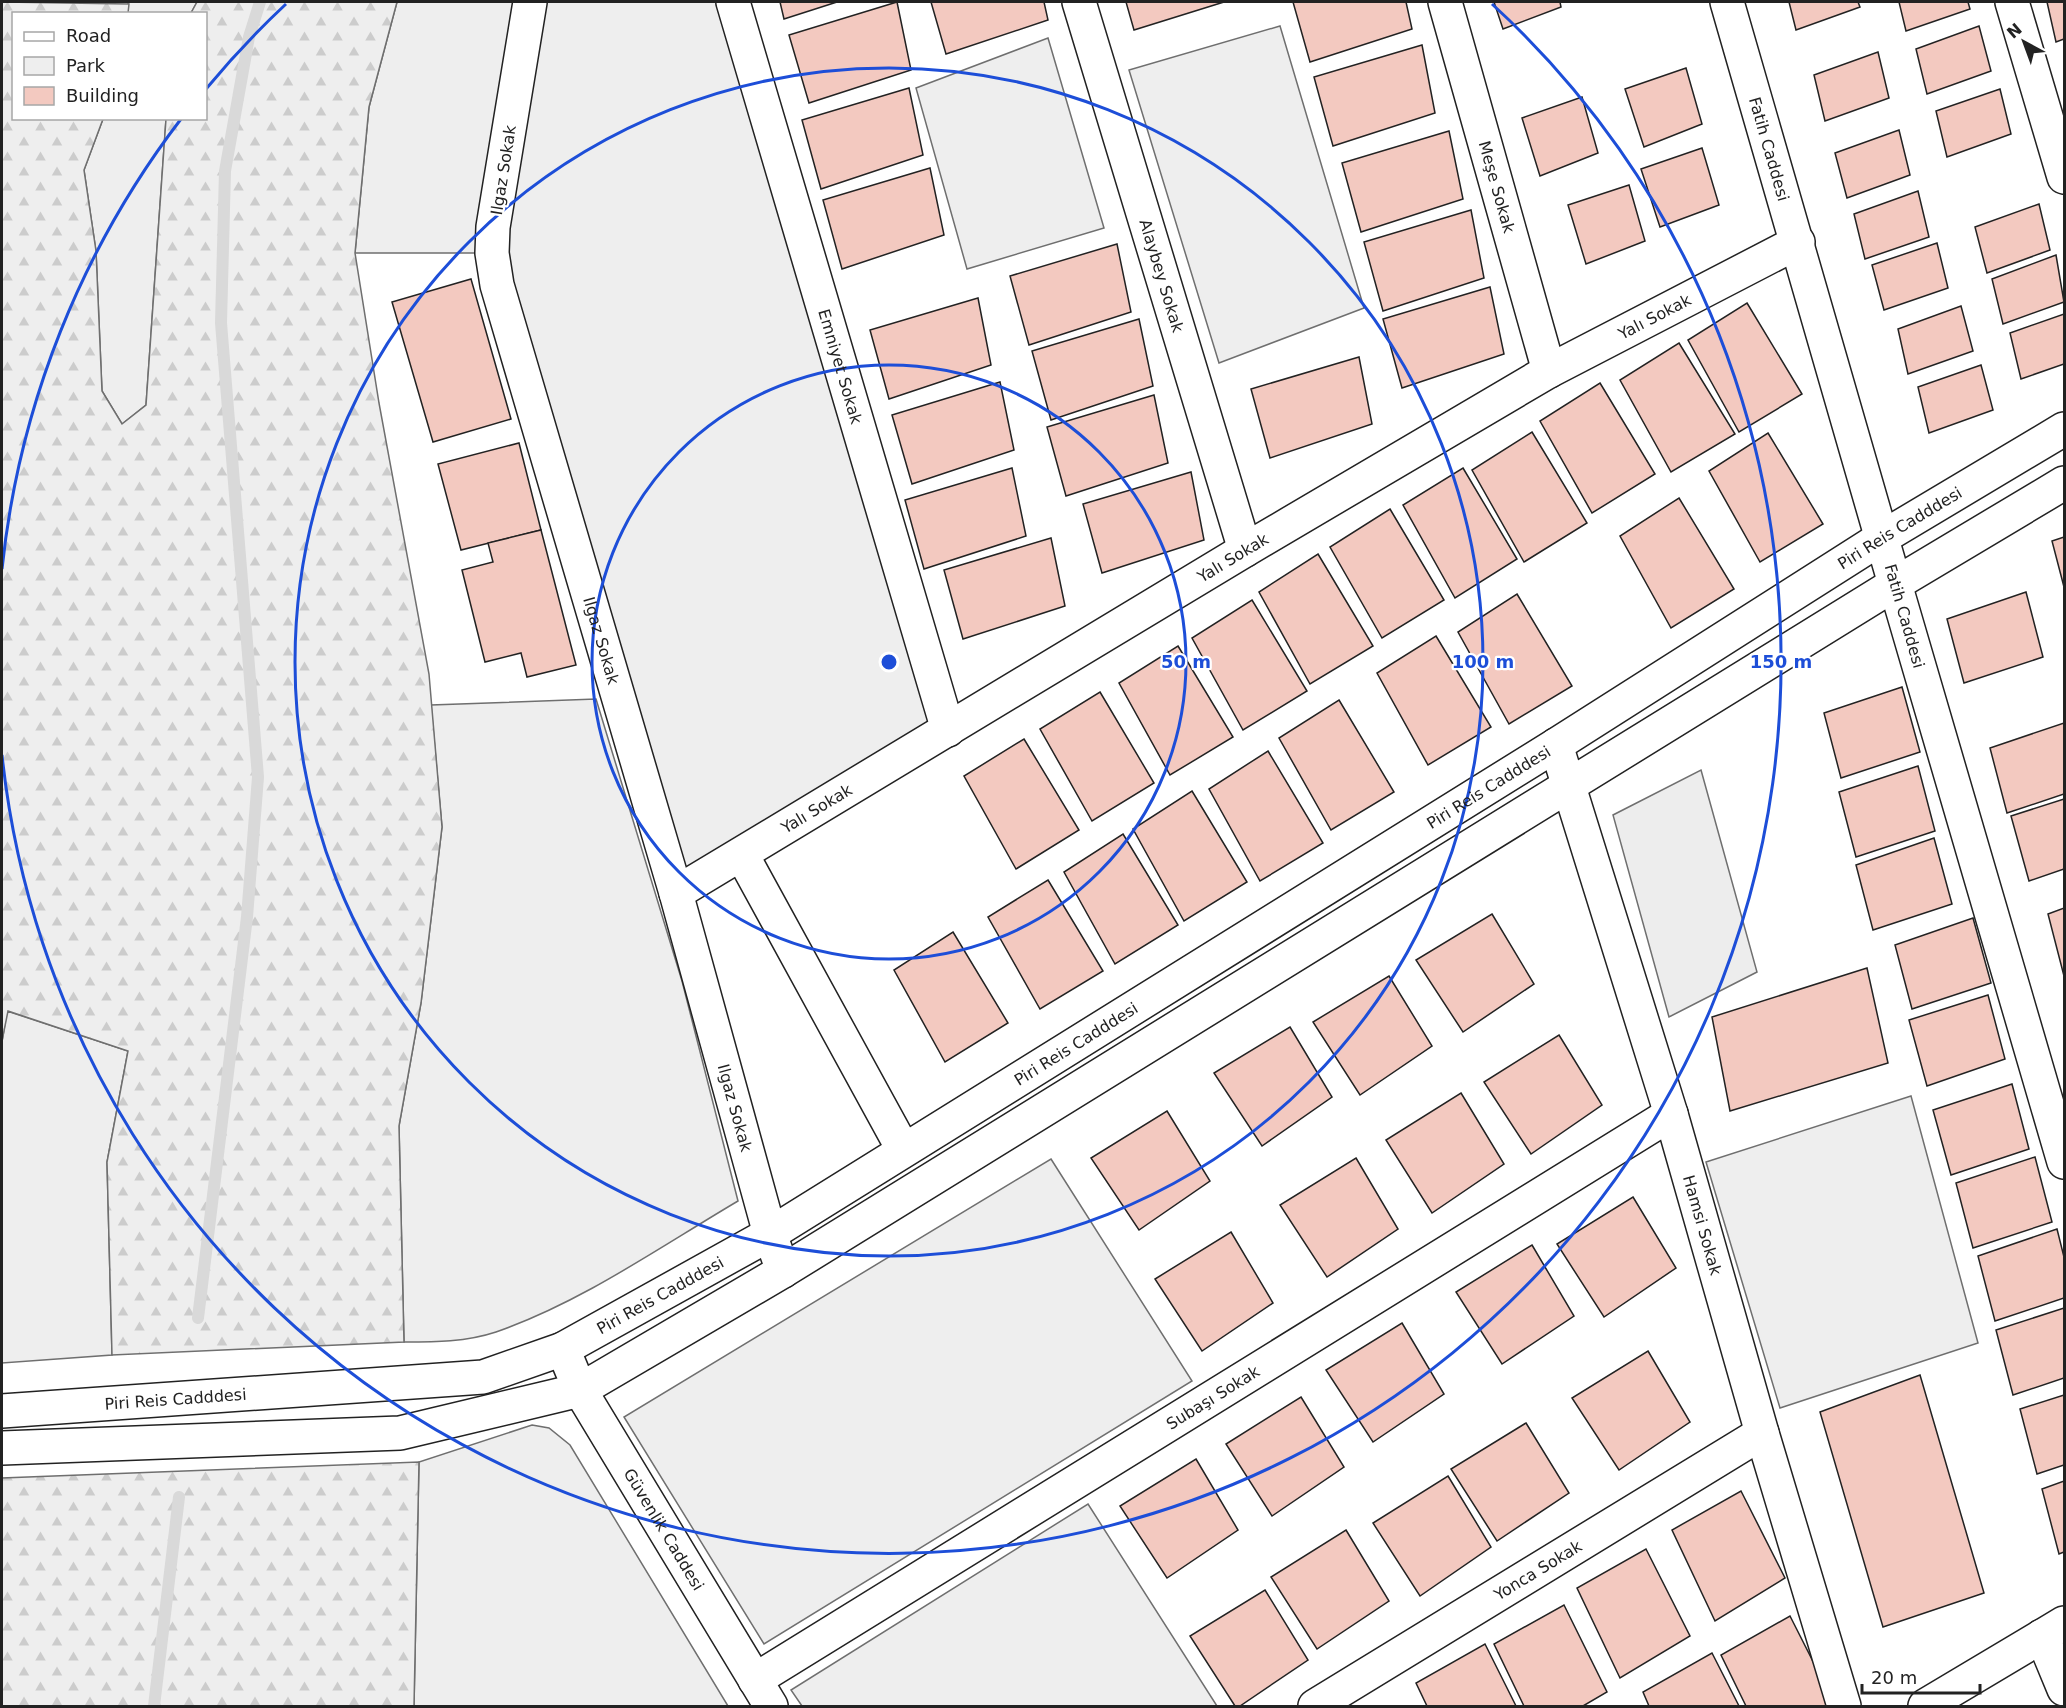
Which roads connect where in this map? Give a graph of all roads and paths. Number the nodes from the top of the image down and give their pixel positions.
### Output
1 (530, 2) edge
2 (733, 2) edge
3 (1079, 2) edge
4 (1445, 2) edge
5 (1727, 2) edge
6 (2012, 2) edge
7 (2064, 177) edge
8 (1798, 242) junction
9 (1550, 371) junction
10 (2064, 429) edge
11 (2064, 483) edge
12 (1883, 537) junction
13 (1245, 550) junction
14 (1895, 584) junction
15 (948, 730) junction
16 (1556, 745) junction
17 (1570, 786) junction
18 (742, 855) junction
19 (676, 893) junction
20 (1671, 1114) junction
21 (903, 1149) junction
22 (2064, 1162) edge
23 (770, 1234) junction
24 (783, 1271) junction
25 (563, 1350) junction
26 (580, 1390) junction
27 (2, 1411) edge
28 (1762, 1433) junction
29 (2, 1448) edge
30 (2053, 1629) edge
31 (2064, 1689) edge
32 (763, 1693) edge
33 (1315, 1707) edge
34 (1844, 1707) edge
35 (1925, 1707) edge

1 - 19 street, Ilgaz Sokak
2 - 15 street, Emniyet Sokak
3 - 13 street, Alaybey Sokak
4 - 9 street, Meşe Sokak
5 - 8 street, Fatih Caddesi
6 - 7 street
8 - 9 street, Yalı Sokak
8 - 12 street, Fatih Caddesi
9 - 13 street, Yalı Sokak
10 - 12 street, Piri Reis Cadddesi
11 - 14 street
12 - 14 street, Fatih Caddesi
12 - 16 street, Piri Reis Cadddesi
13 - 15 street, Yalı Sokak
14 - 17 street
14 - 22 street, Fatih Caddesi
15 - 18 street, Yalı Sokak
16 - 17 street, Hamsi Sokak
16 - 21 street, Piri Reis Cadddesi
17 - 20 street, Hamsi Sokak
17 - 24 street
18 - 19 street, Yalı Sokak
18 - 21 street
19 - 23 street, Ilgaz Sokak
20 - 28 street, Hamsi Sokak
20 - 32 street, Subaşı Sokak
21 - 23 street, Piri Reis Cadddesi
23 - 24 street, Ilgaz Sokak
23 - 25 street, Piri Reis Cadddesi
24 - 26 street
25 - 26 street, Güvenlik Caddesi
25 - 27 street, Piri Reis Cadddesi
26 - 29 street
26 - 32 street, Güvenlik Caddesi
28 - 33 street, Yonca Sokak
28 - 34 street, Hamsi Sokak
30 - 31 street
30 - 35 street

